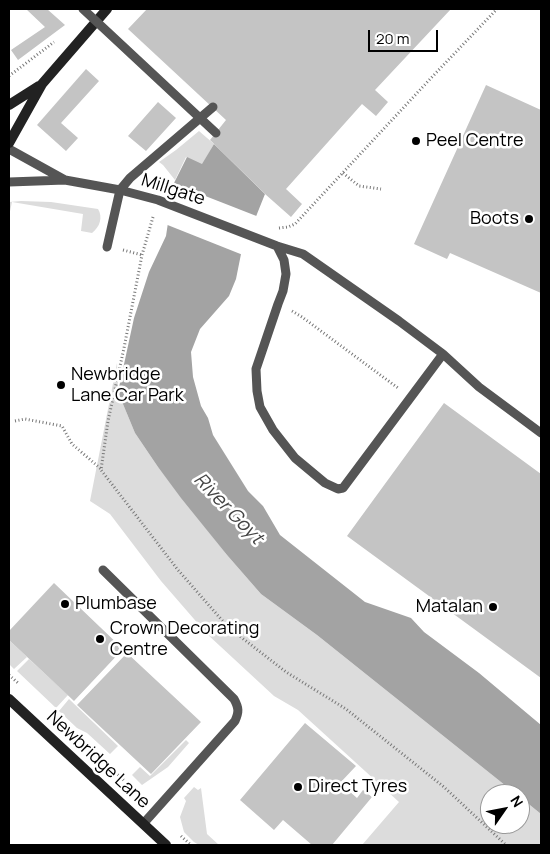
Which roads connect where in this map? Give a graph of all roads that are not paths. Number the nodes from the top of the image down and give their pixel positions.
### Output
1 (83, 9) edge
2 (107, 9) edge
3 (42, 84) junction
4 (9, 105) edge
5 (213, 107) dead end
6 (216, 133) dead end
7 (9, 143) edge
8 (9, 149) edge
9 (65, 180) junction
10 (9, 182) edge
11 (120, 190) junction
12 (277, 246) junction
13 (107, 247) dead end
14 (443, 354) junction
15 (541, 432) edge
16 (103, 570) dead end
17 (9, 699) edge
18 (143, 824) junction
19 (166, 845) edge

1 - 6 lane, bridge
2 - 3 street
3 - 4 street
3 - 7 street
5 - 11 lane
8 - 9 lane, Millgate
9 - 10 lane, Millgate
9 - 11 lane, Millgate
11 - 12 lane, Millgate
11 - 13 lane
12 - 14 lane, Millgate
12 - 14 lane
14 - 15 lane, Millgate
16 - 18 lane
17 - 18 street, Newbridge Lane
18 - 19 street, Newbridge Lane

